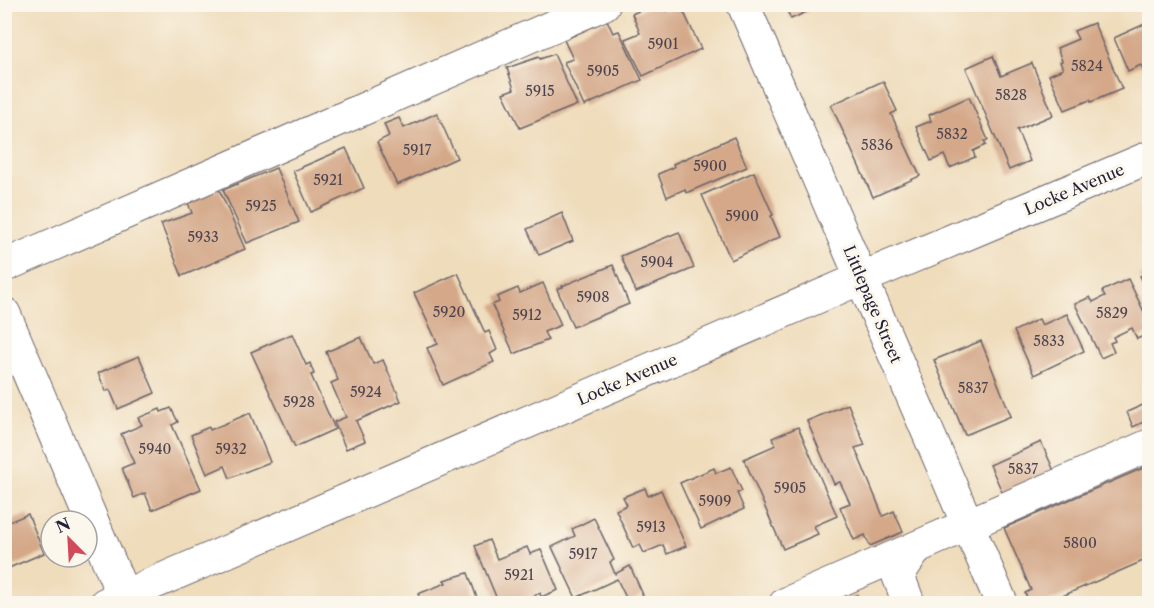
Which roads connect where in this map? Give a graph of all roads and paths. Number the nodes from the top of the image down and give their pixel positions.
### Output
1 (604, 4) edge
2 (743, 4) edge
3 (1149, 157) edge
4 (4, 266) edge
5 (862, 278) junction
6 (4, 314) edge
7 (1149, 445) edge
8 (968, 525) junction
9 (917, 547) junction
10 (119, 601) edge
11 (786, 603) edge
12 (909, 603) edge
13 (1002, 603) edge

1 - 4 street
2 - 5 street, Littlepage Street
3 - 5 street, Locke Avenue
5 - 8 street, Littlepage Street
5 - 10 street, Locke Avenue
6 - 10 main road
7 - 8 street
8 - 9 street
8 - 13 street, Littlepage Street
9 - 11 street
9 - 12 street

